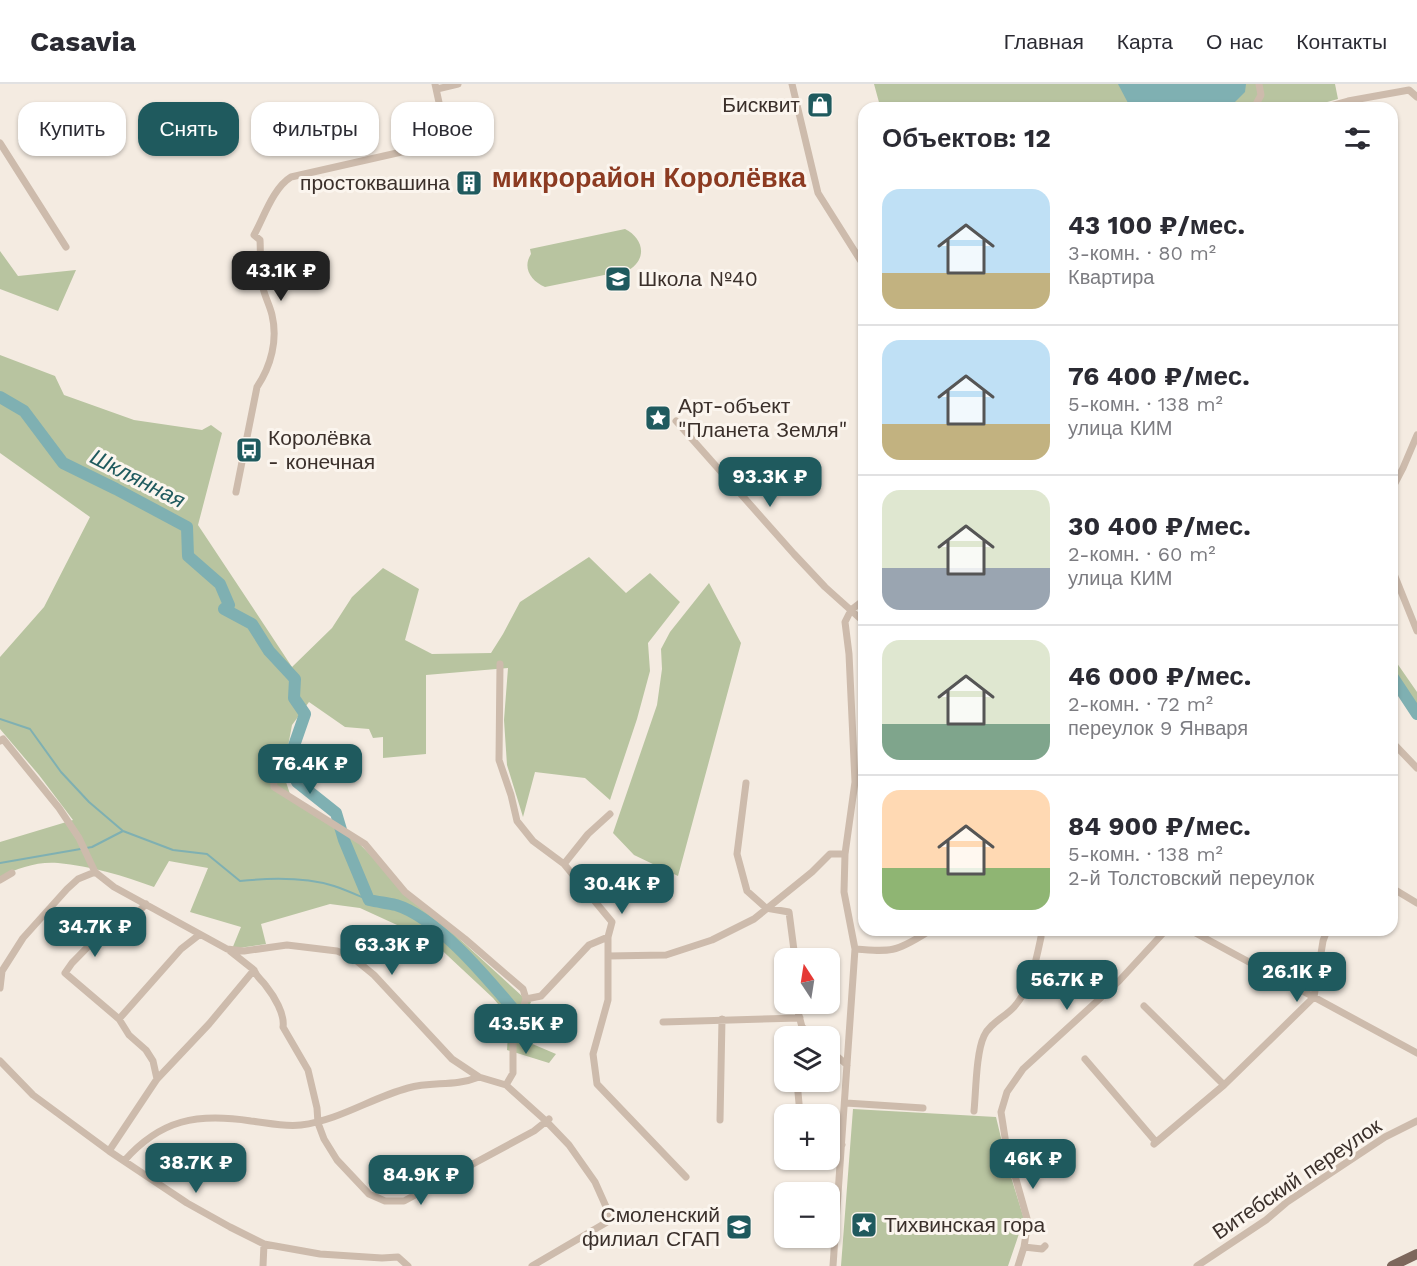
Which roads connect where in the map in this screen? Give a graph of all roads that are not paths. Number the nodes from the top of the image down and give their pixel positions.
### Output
1 (458, 84) edge
2 (792, 84) edge
3 (1259, 84) edge
4 (436, 86) edge
5 (1417, 96) edge
6 (1257, 102) edge
7 (1344, 102) edge
8 (0, 143) edge
9 (66, 247) dead end
10 (858, 257) edge
11 (676, 421) dead end
12 (1417, 435) edge
13 (1398, 478) edge
14 (236, 492) dead end
15 (1398, 584) edge
16 (858, 605) edge
17 (851, 610) junction
18 (858, 616) edge
19 (1417, 631) edge
20 (500, 664) dead end
21 (0, 741) edge
22 (1398, 748) edge
23 (1417, 768) edge
24 (273, 770) dead end
25 (746, 783) dead end
26 (610, 814) dead end
27 (844, 854) junction
28 (564, 864) junction
29 (95, 872) junction
30 (12, 873) dead end
31 (0, 880) edge
32 (1398, 892) edge
33 (1417, 903) edge
34 (146, 904) junction
35 (766, 908) junction
36 (199, 934) junction
37 (921, 936) edge
38 (1160, 936) edge
39 (1202, 936) edge
40 (1325, 936) edge
41 (608, 937) junction
42 (1041, 937) dead end
43 (794, 948) edge
44 (855, 949) junction
45 (227, 950) junction
46 (608, 956) junction
47 (254, 970) junction
48 (0, 988) edge
49 (1314, 997) junction
50 (526, 999) junction
51 (1144, 1005) dead end
52 (799, 1014) edge
53 (800, 1018) junction
54 (118, 1019) junction
55 (722, 1019) junction
56 (663, 1022) dead end
57 (802, 1026) edge
58 (1417, 1053) edge
59 (840, 1059) edge
60 (1085, 1059) dead end
61 (0, 1062) edge
62 (847, 1065) junction
63 (479, 1077) junction
64 (157, 1079) junction
65 (506, 1085) junction
66 (1224, 1085) junction
67 (846, 1103) junction
68 (923, 1108) dead end
69 (975, 1111) dead end
70 (547, 1120) junction
71 (720, 1120) dead end
72 (1417, 1121) edge
73 (318, 1123) junction
74 (842, 1145) joint
75 (109, 1151) junction
76 (124, 1161) junction
77 (686, 1177) dead end
78 (264, 1244) junction
79 (1024, 1246) junction
80 (1045, 1246) dead end
81 (1417, 1254) edge
82 (263, 1266) edge
83 (408, 1266) edge
84 (532, 1266) edge
85 (833, 1266) edge
86 (1018, 1266) edge
87 (1197, 1266) edge
88 (1392, 1266) edge

1 - 4 street
2 - 10 street
3 - 6 street
4 - 14 street
5 - 7 street
8 - 9 street
11 - 17 street
12 - 13 street
15 - 19 street
16 - 17 street
17 - 18 street
17 - 27 street
20 - 28 street
21 - 29 street
22 - 23 street
24 - 50 street
25 - 35 street
26 - 28 street
27 - 35 street
27 - 44 street
28 - 41 street
29 - 34 street
29 - 48 street
30 - 31 street
32 - 33 street
34 - 36 street
34 - 54 street
35 - 43 street
35 - 46 street
36 - 45 street
36 - 54 street
37 - 44 street
38 - 79 street
39 - 49 street
40 - 49 street
41 - 46 street
41 - 50 street
42 - 69 street
44 - 62 street
45 - 47 street
45 - 63 street
46 - 77 street
47 - 64 street
47 - 73 street
49 - 58 street
49 - 66 street
50 - 65 street
51 - 66 street
52 - 53 street
53 - 55 street
53 - 57 street
54 - 64 street
55 - 56 street
55 - 71 street
59 - 62 street
60 - 66 street
61 - 75 street
62 - 67 street
63 - 65 street
63 - 73 street
64 - 75 street
65 - 70 street
67 - 68 street
67 - 74 street
70 - 73 street
70 - 84 street
72 - 87 street, Витебский переулок
73 - 76 street
74 - 85 street
75 - 76 street
76 - 78 street
78 - 82 street
78 - 83 street
79 - 80 street
79 - 86 street
81 - 88 main road

